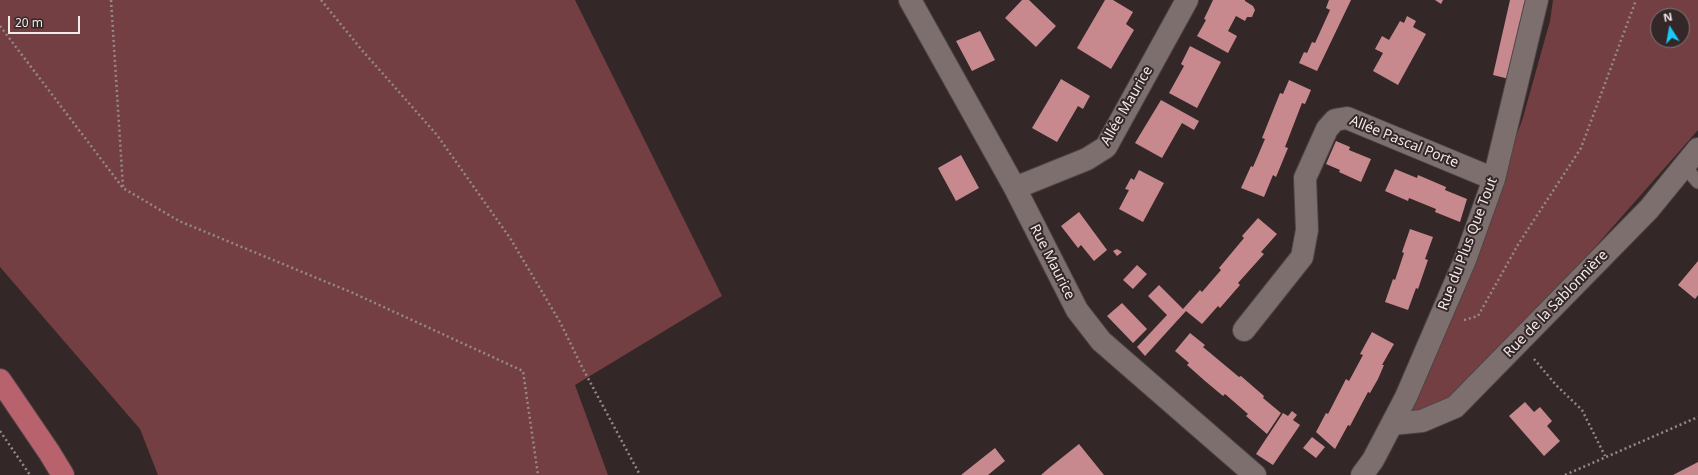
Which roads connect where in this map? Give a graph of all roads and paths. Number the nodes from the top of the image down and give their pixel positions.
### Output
1 (111, 0) edge
2 (321, 0) edge
3 (910, 0) edge
4 (1187, 0) edge
5 (1538, 0) edge
6 (1636, 0) edge
7 (0, 26) edge
8 (1698, 149) edge
9 (1684, 166) junction
10 (1494, 178) junction
11 (1698, 182) edge
12 (123, 188) junction
13 (1014, 188) junction
14 (1443, 312) junction
15 (1244, 330) dead end
16 (1520, 342) junction
17 (0, 380) edge
18 (1698, 417) edge
19 (1392, 424) junction
20 (0, 431) edge
21 (1605, 456) junction
22 (30, 475) edge
23 (63, 475) edge
24 (538, 475) edge
25 (640, 475) edge
26 (1255, 475) edge
27 (1362, 475) edge
28 (1565, 475) edge

1 - 12 path
2 - 25 path
3 - 13 street, Rue Maurice
4 - 13 street, Allée Maurice
5 - 10 street, Rue du Plus Que Tout
6 - 14 path
7 - 12 path
8 - 9 street, Rue de la Sablonnière
9 - 11 lane
9 - 16 street, Rue de la Sablonnière
10 - 14 street, Rue du Plus Que Tout
10 - 15 street, Allée Pascal Porte
12 - 24 path
13 - 26 street, Rue Maurice
14 - 19 street, Rue du Plus Que Tout
16 - 19 street, Rue de la Sablonnière
16 - 21 path
17 - 23 main road
18 - 21 path
19 - 27 street, Rue du Plus Que Tout
20 - 22 path
21 - 28 path

